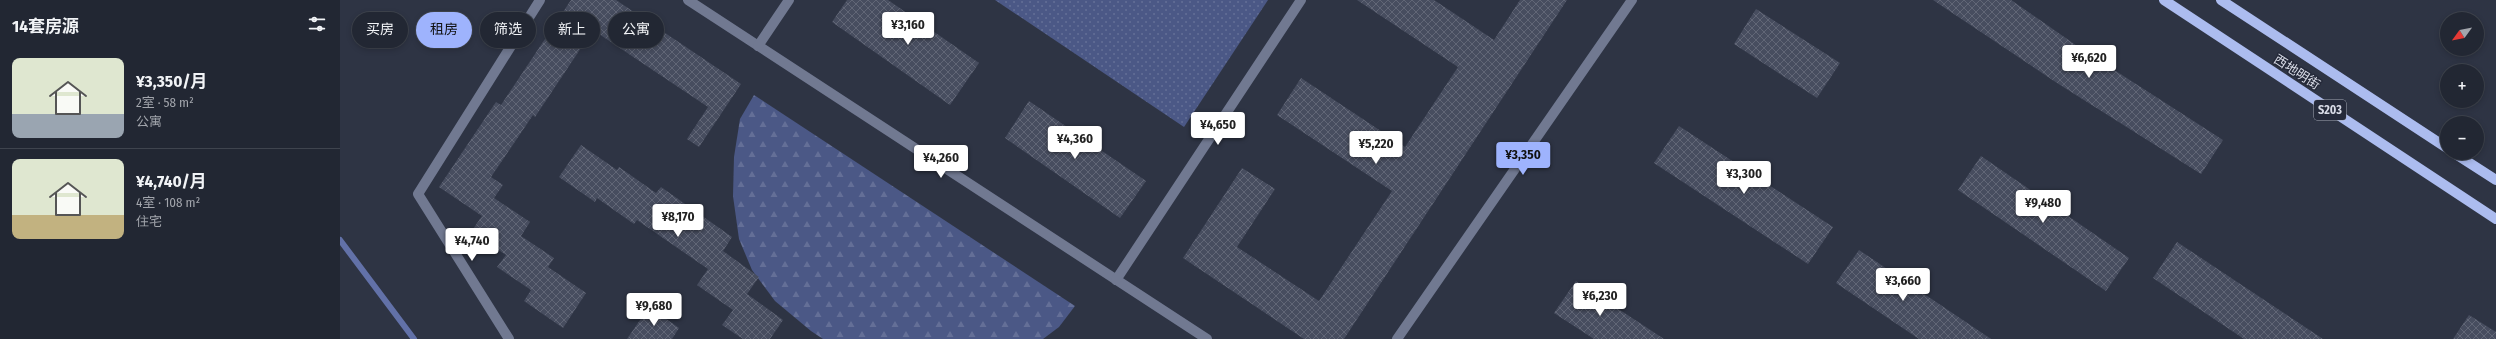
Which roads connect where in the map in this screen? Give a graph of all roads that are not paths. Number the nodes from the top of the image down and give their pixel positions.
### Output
1 (540, 0) edge
2 (688, 0) edge
3 (789, 0) edge
4 (1301, 0) edge
5 (1632, 0) edge
6 (2164, 0) edge
7 (2220, 0) edge
8 (758, 46) junction
9 (2440, 143) edge
10 (2465, 160) edge
11 (2496, 180) edge
12 (2496, 219) edge
13 (1116, 280) junction
14 (509, 339) edge
15 (1207, 339) edge
16 (1397, 339) edge

1 - 14 street
2 - 8 street
3 - 8 street
4 - 13 street
5 - 16 street
6 - 12 main road, 西地明街 / S203
7 - 9 main road, 西地明街 / S203
8 - 13 street
10 - 11 main road
13 - 15 street

